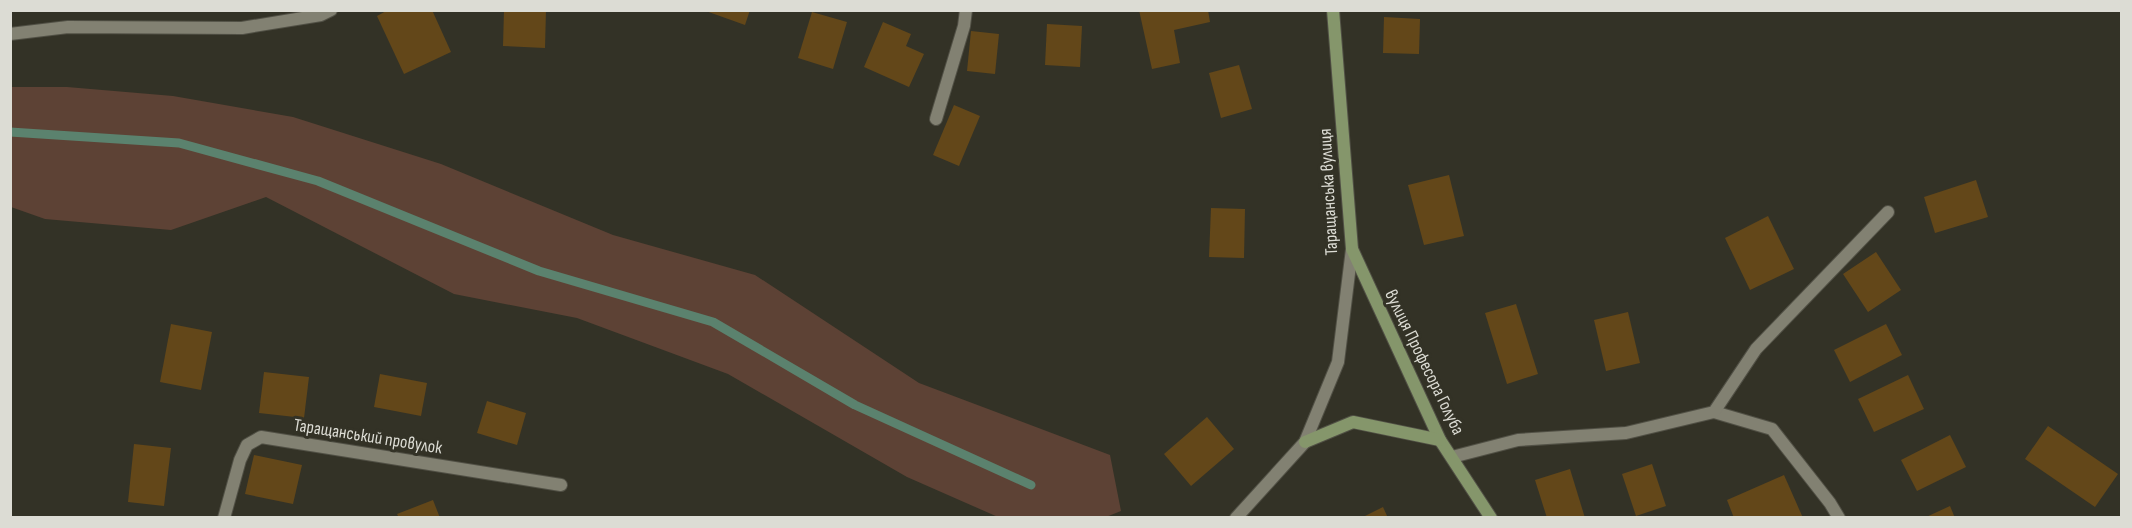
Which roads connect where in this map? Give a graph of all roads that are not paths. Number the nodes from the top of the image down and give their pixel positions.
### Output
1 (331, 10) edge
2 (966, 10) edge
3 (1333, 10) edge
4 (10, 34) edge
5 (936, 119) dead end
6 (1888, 212) dead end
7 (1352, 249) junction
8 (1714, 412) junction
9 (1440, 440) junction
10 (1305, 442) junction
11 (1452, 457) junction
12 (561, 485) dead end
13 (225, 518) edge
14 (1236, 518) edge
15 (1491, 518) edge
16 (1839, 518) edge

1 - 4 street
2 - 5 street
3 - 7 main road, Таращанська вулиця
6 - 8 street
7 - 9 main road, вулиця Професора Голуба
7 - 10 street, Таращанська вулиця
8 - 11 street
8 - 16 street
9 - 10 main road
9 - 11 main road, вулиця Професора Голуба
10 - 14 street, Таращанська вулиця
11 - 15 main road, вулиця Професора Голуба
12 - 13 street, Таращанський провулок

